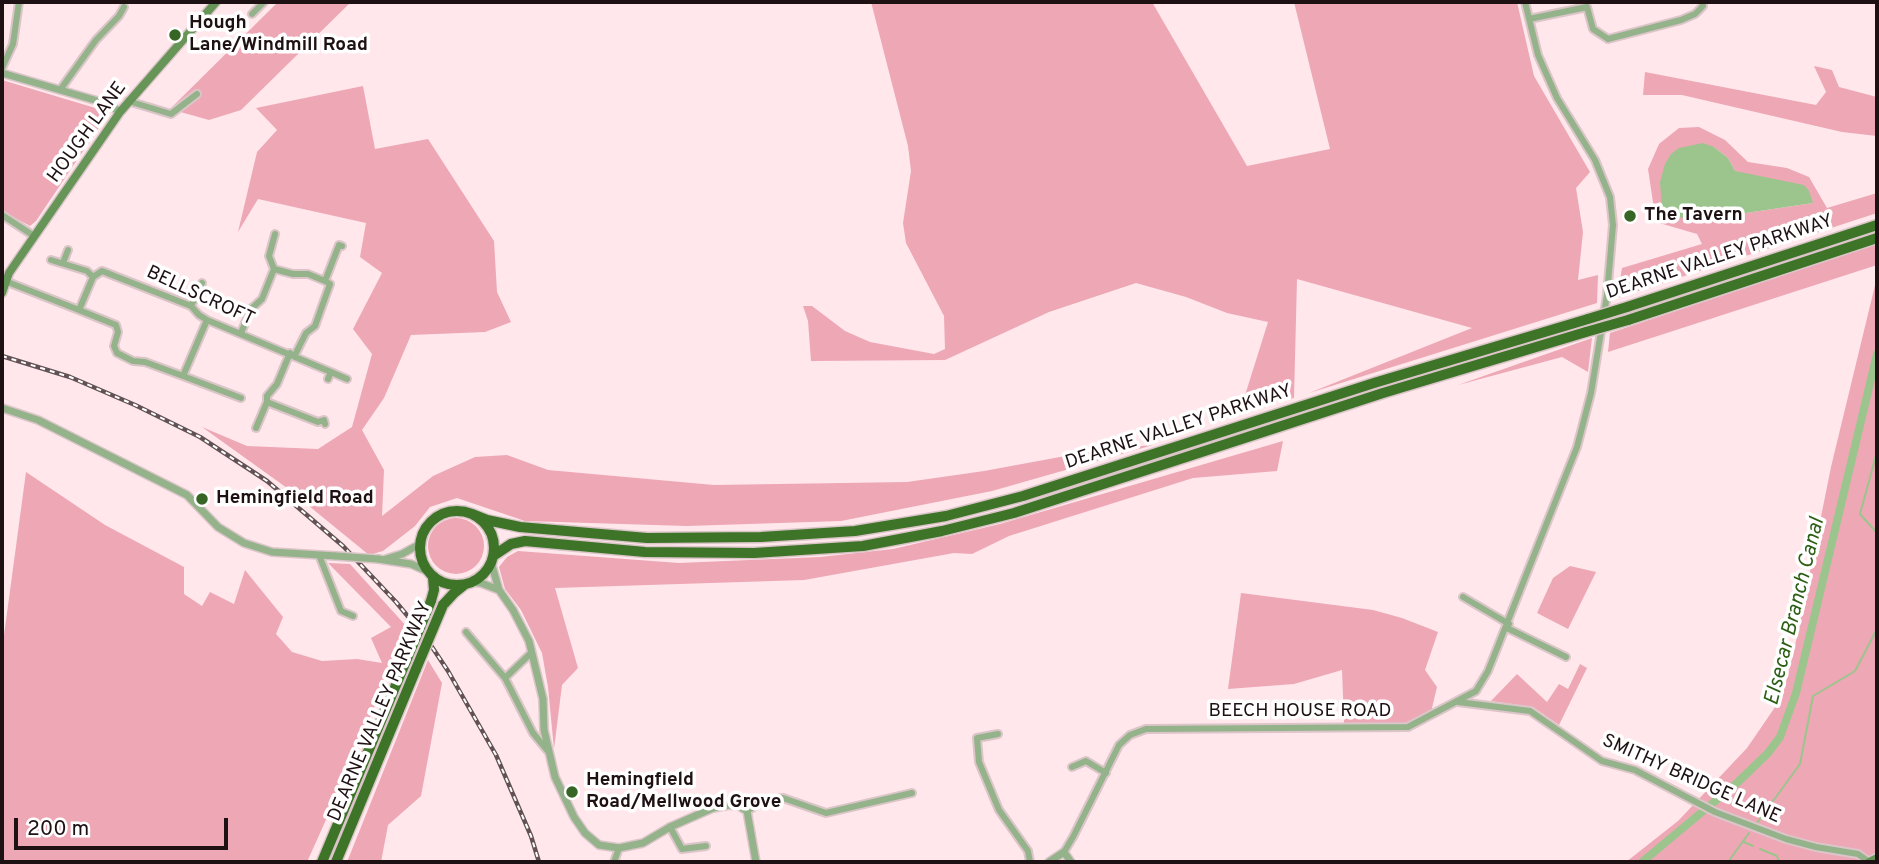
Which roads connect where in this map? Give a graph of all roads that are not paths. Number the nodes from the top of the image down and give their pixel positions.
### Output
1 (19, 2) edge
2 (216, 2) edge
3 (264, 2) edge
4 (1525, 2) edge
5 (1702, 2) edge
6 (1586, 4) edge
7 (124, 8) dead end
8 (251, 14) dead end
9 (1529, 19) junction
10 (2, 68) edge
11 (2, 73) edge
12 (61, 90) junction
13 (197, 94) dead end
14 (128, 101) junction
15 (120, 112) junction
16 (2, 215) edge
17 (1877, 225) edge
18 (275, 234) dead end
19 (34, 236) junction
20 (1872, 240) edge
21 (342, 246) dead end
22 (68, 250) dead end
23 (51, 260) dead end
24 (63, 263) junction
25 (274, 270) junction
26 (93, 277) junction
27 (5, 281) junction
28 (325, 281) junction
29 (202, 283) dead end
30 (2, 293) edge
31 (191, 306) junction
32 (79, 310) junction
33 (207, 320) junction
34 (242, 334) junction
35 (292, 354) junction
36 (183, 376) junction
37 (347, 379) dead end
38 (241, 398) dead end
39 (267, 402) junction
40 (2, 408) edge
41 (325, 424) dead end
42 (256, 428) dead end
43 (472, 514) junction
44 (420, 544) junction
45 (319, 555) junction
46 (492, 559) junction
47 (380, 560) junction
48 (431, 575) junction
49 (469, 582) junction
50 (499, 590) junction
51 (1463, 597) dead end
52 (353, 617) dead end
53 (1508, 626) junction
54 (466, 632) dead end
55 (531, 653) junction
56 (1566, 657) dead end
57 (505, 678) junction
58 (1458, 702) junction
59 (998, 734) dead end
60 (547, 750) junction
61 (1072, 767) dead end
62 (1106, 774) junction
63 (912, 793) dead end
64 (747, 811) junction
65 (670, 828) junction
66 (706, 846) dead end
67 (619, 848) junction
68 (1064, 852) junction
69 (1877, 858) edge
70 (322, 862) edge
71 (336, 862) edge
72 (614, 862) edge
73 (756, 862) edge
74 (1030, 862) edge
75 (1049, 862) edge
76 (1071, 862) edge
77 (1869, 862) edge

1 - 10 street
2 - 14 main road, HOUGH LANE
3 - 8 street
4 - 9 street, BEECH HOUSE ROAD
5 - 6 street
6 - 9 street
7 - 12 street
9 - 53 street, BEECH HOUSE ROAD
11 - 12 street
12 - 15 street
13 - 14 street
14 - 15 main road, HOUGH LANE
15 - 19 main road, HOUGH LANE
16 - 19 street
17 - 43 highway, DEARNE VALLEY PARKWAY, bridge
18 - 25 street
19 - 27 main road, HOUGH LANE
20 - 46 highway, DEARNE VALLEY PARKWAY, bridge
21 - 28 street
22 - 24 street
23 - 24 street
24 - 26 street
25 - 28 street
25 - 34 street
26 - 31 street, BELLSCROFT
26 - 32 street
27 - 30 main road, HOUGH LANE
27 - 32 street
28 - 35 street
29 - 31 street
31 - 33 street, BELLSCROFT
32 - 36 street
33 - 34 street, BELLSCROFT
33 - 36 street
34 - 35 street, BELLSCROFT
35 - 37 street, BELLSCROFT
35 - 39 street
36 - 38 street
39 - 41 street
39 - 42 street
40 - 45 street
43 - 44 highway
43 - 46 highway
44 - 47 street
44 - 48 highway
45 - 47 street, bridge
45 - 52 street
46 - 49 highway
46 - 50 street
47 - 48 street
48 - 49 highway
48 - 70 highway, DEARNE VALLEY PARKWAY, bridge
49 - 50 street
49 - 71 highway, DEARNE VALLEY PARKWAY, bridge
50 - 55 street
51 - 53 street
53 - 56 street
53 - 58 street, BEECH HOUSE ROAD
54 - 57 street
55 - 57 street
55 - 60 street
57 - 60 street
58 - 62 street, BEECH HOUSE ROAD
58 - 77 street, SMITHY BRIDGE LANE
59 - 74 street
60 - 67 street
61 - 62 street
62 - 68 street, BEECH HOUSE ROAD
63 - 64 street
64 - 65 street
64 - 73 street
65 - 66 street
65 - 67 street
67 - 72 street
68 - 75 street
68 - 76 street
69 - 77 main road, SMITHY BRIDGE LANE

